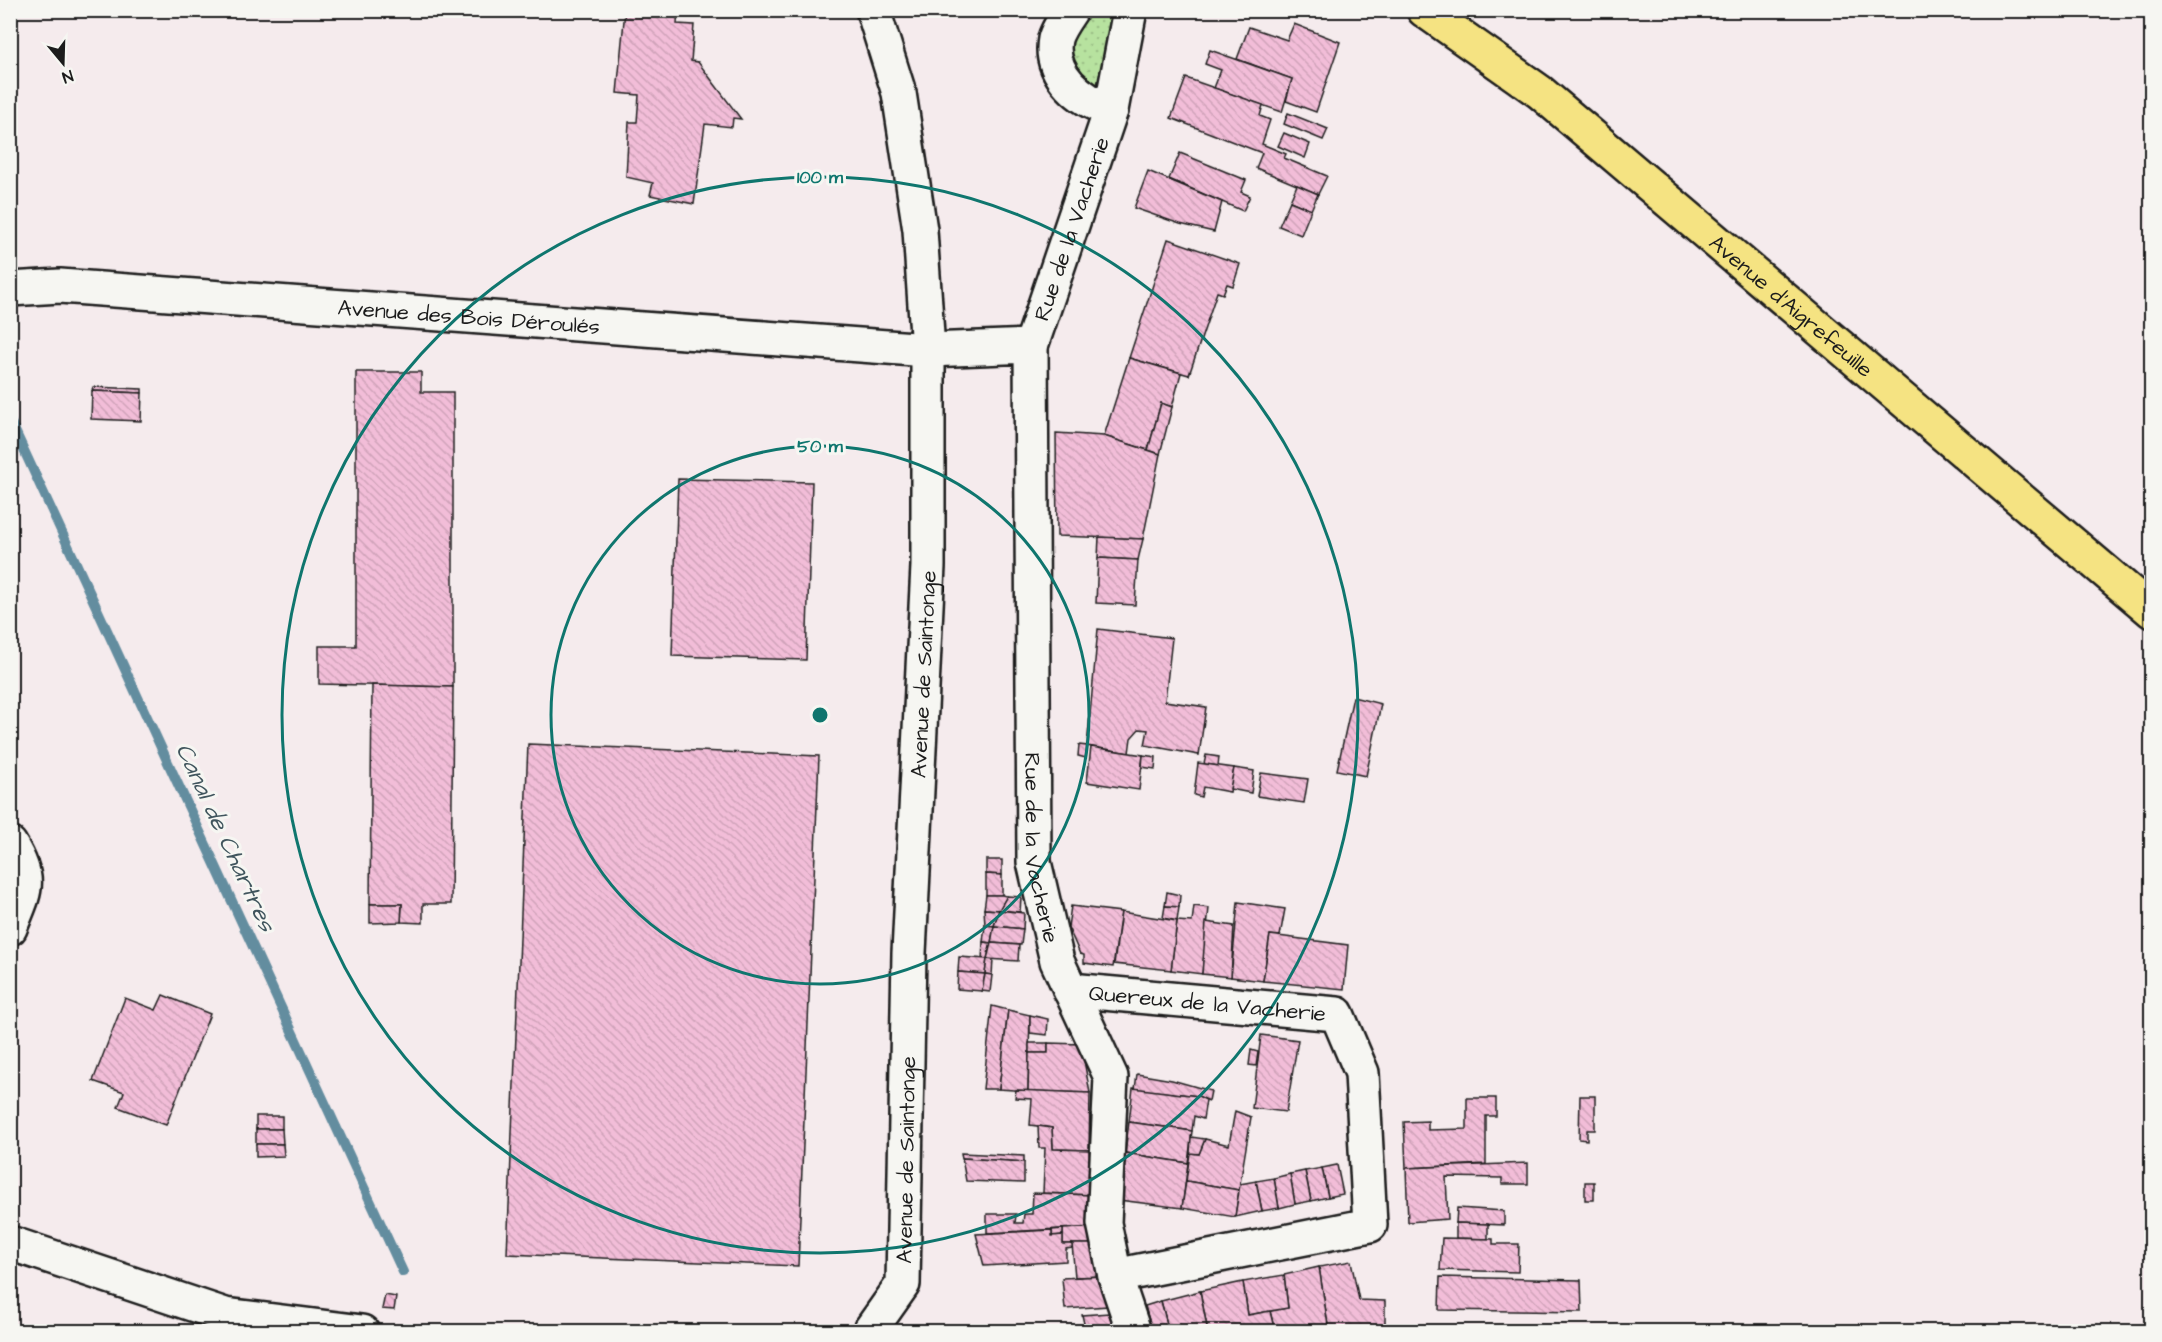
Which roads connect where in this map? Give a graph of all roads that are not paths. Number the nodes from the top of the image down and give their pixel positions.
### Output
1 (873, 10) edge
2 (1071, 10) edge
3 (1130, 10) edge
4 (1424, 10) edge
5 (1111, 110) junction
6 (10, 289) edge
7 (1031, 346) junction
8 (928, 350) junction
9 (2151, 611) edge
10 (10, 844) edge
11 (10, 928) edge
12 (1070, 990) junction
13 (10, 1243) edge
14 (1115, 1276) junction
15 (362, 1332) edge
16 (869, 1332) edge
17 (1134, 1332) edge

1 - 8 street, Avenue de Saintonge
2 - 5 street, Rue de la Vacherie
3 - 5 street, Rue de la Vacherie
4 - 9 main road, Avenue d'Aigrefeuille
5 - 7 street, Rue de la Vacherie
6 - 8 street, Avenue des Bois Déroulés
7 - 8 street, Rue de la Vacherie
7 - 12 street, Rue de la Vacherie
8 - 16 street, Avenue de Saintonge
10 - 11 street
12 - 14 street, Rue de la Vacherie
12 - 14 street, Quereux de la Vacherie
13 - 15 street
14 - 17 street, Rue de la Vacherie

